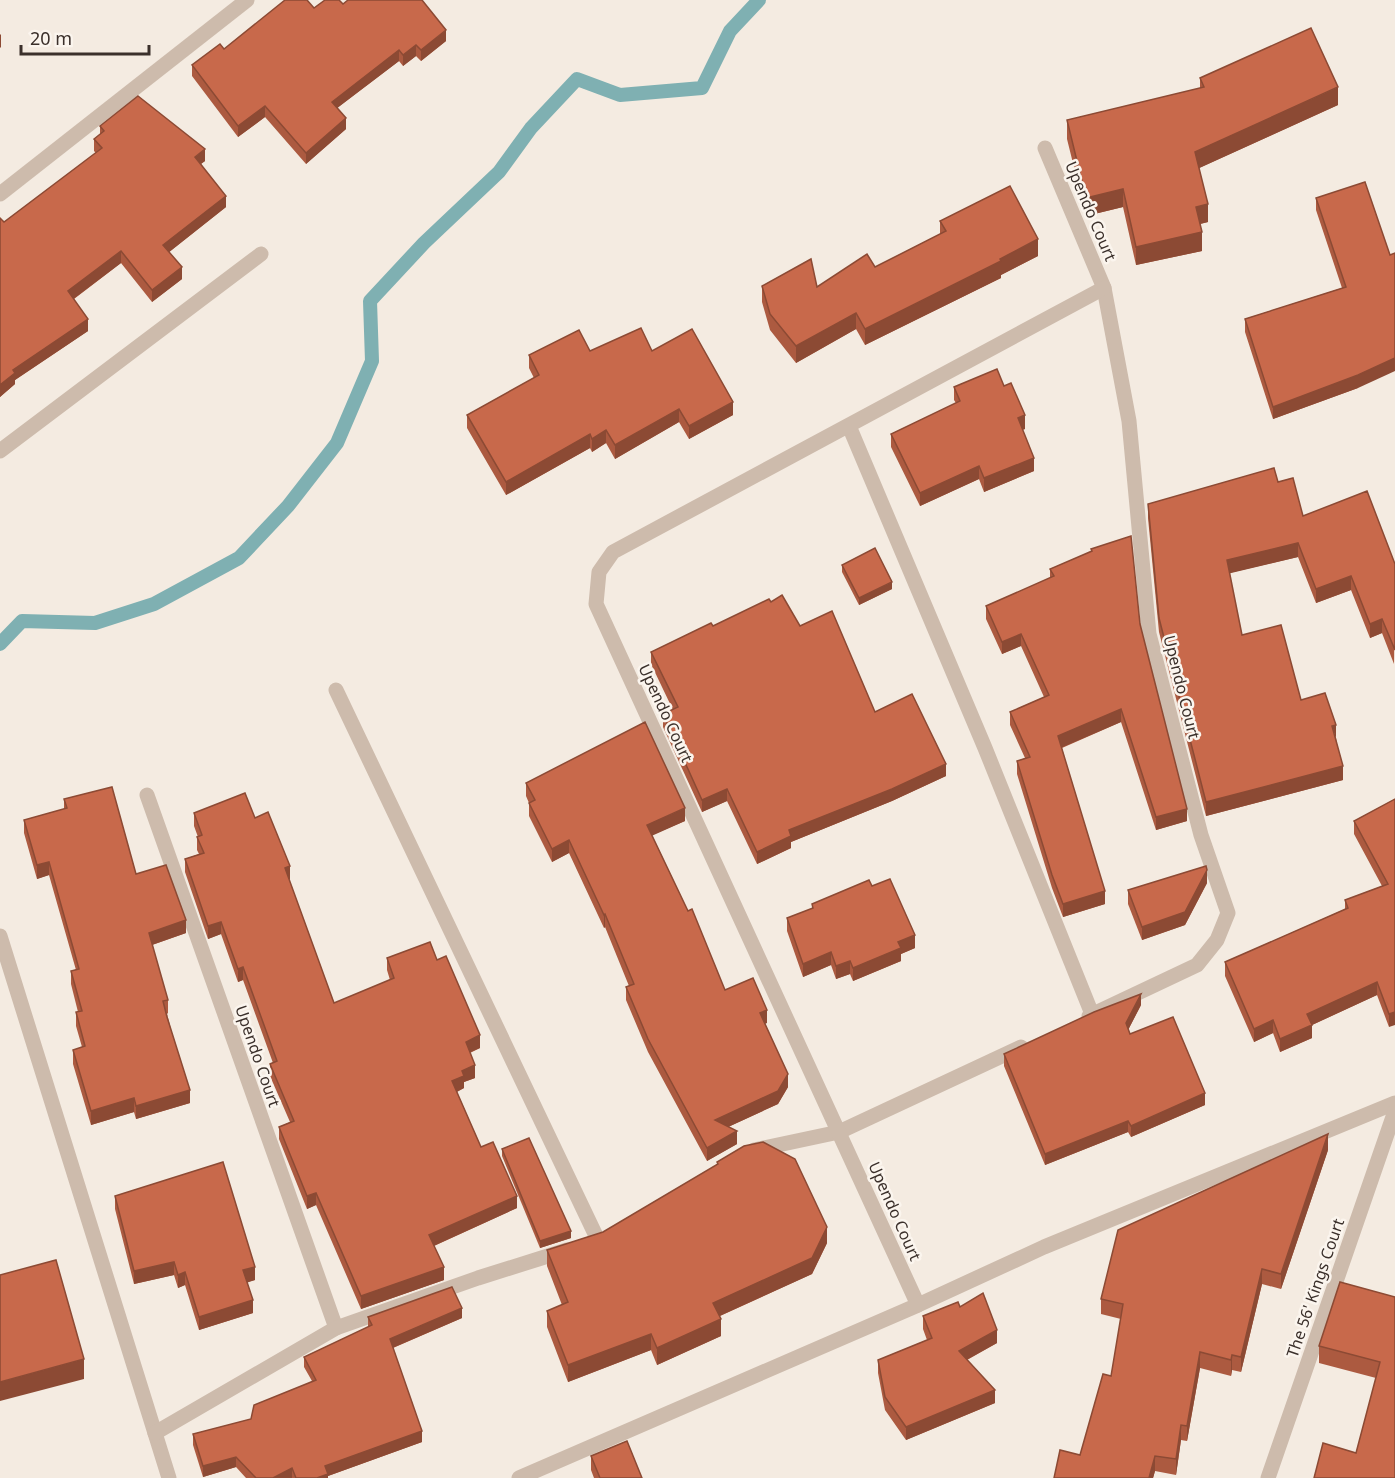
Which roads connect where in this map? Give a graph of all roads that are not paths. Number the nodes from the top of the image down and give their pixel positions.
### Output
1 (248, 0) edge
2 (1046, 148) dead end
3 (0, 194) edge
4 (261, 254) dead end
5 (1104, 288) junction
6 (849, 426) junction
7 (0, 451) edge
8 (336, 690) dead end
9 (147, 795) dead end
10 (0, 936) edge
11 (1092, 1014) junction
12 (1071, 1024) edge
13 (1039, 1039) edge
14 (1395, 1103) edge
15 (1395, 1111) edge
16 (839, 1132) junction
17 (740, 1153) edge
18 (918, 1305) junction
19 (336, 1328) junction
20 (155, 1433) junction
21 (169, 1478) edge
22 (519, 1478) edge
23 (1268, 1478) edge

1 - 3 street
2 - 5 street, Upendo Court
4 - 7 street
5 - 6 street, Upendo Court
5 - 11 street, Upendo Court
6 - 11 street
6 - 16 street, Upendo Court
8 - 19 street
9 - 19 street, Upendo Court
10 - 20 street
11 - 12 street, Upendo Court
13 - 16 street
14 - 18 street
15 - 23 street, The 56' Kings Court
16 - 17 street
16 - 18 street, Upendo Court
18 - 22 street
19 - 20 street
20 - 21 street

